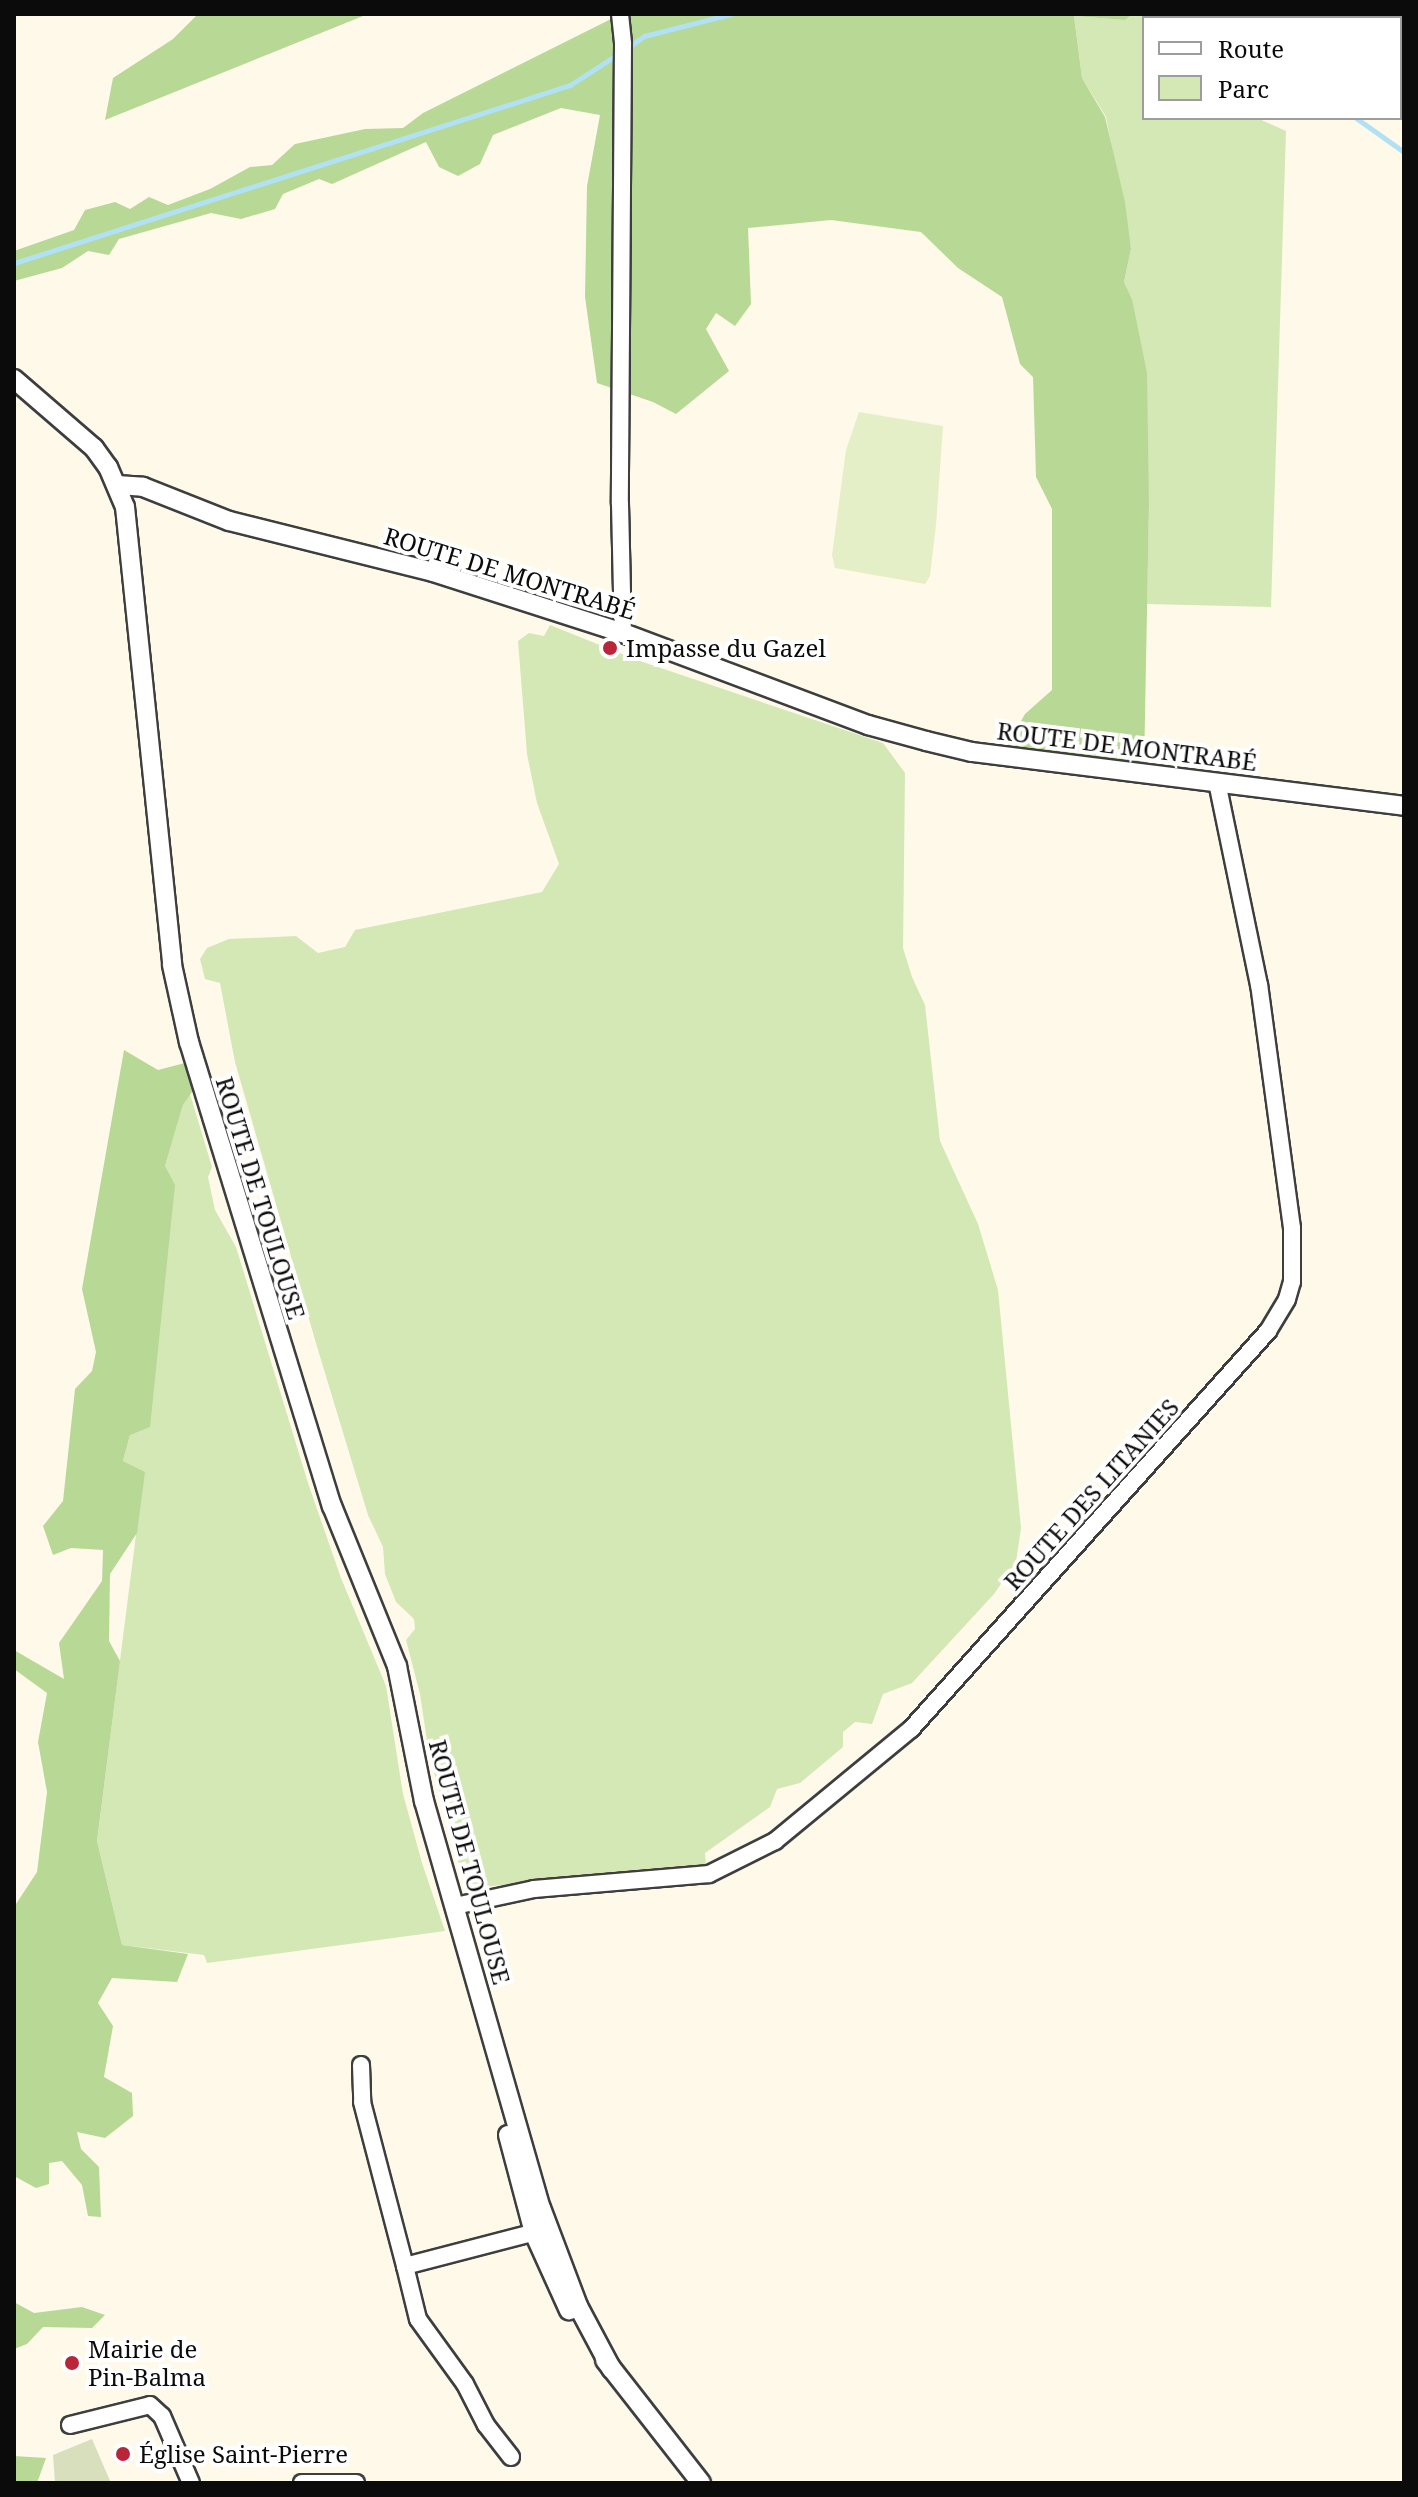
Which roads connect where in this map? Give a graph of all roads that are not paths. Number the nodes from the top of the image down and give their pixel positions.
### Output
1 (620, 14) edge
2 (14, 379) edge
3 (117, 485) junction
4 (623, 633) junction
5 (1217, 783) junction
6 (1404, 806) edge
7 (455, 1906) junction
8 (361, 2065) dead end
9 (541, 2231) junction
10 (405, 2266) junction
11 (70, 2425) dead end
12 (511, 2457) dead end
13 (191, 2483) edge
14 (302, 2483) edge
15 (356, 2483) edge
16 (701, 2483) edge

1 - 4 street
2 - 3 street, ROUTE DE TOULOUSE
3 - 4 street, ROUTE DE MONTRABÉ
3 - 7 street, ROUTE DE TOULOUSE
4 - 5 street, ROUTE DE MONTRABÉ
5 - 6 street, ROUTE DE MONTRABÉ
5 - 7 street, ROUTE DES LITANIES
7 - 9 street, ROUTE DE TOULOUSE
8 - 10 street
9 - 10 street
9 - 16 street, ROUTE DE TOULOUSE
10 - 12 street
11 - 13 street
14 - 15 street

